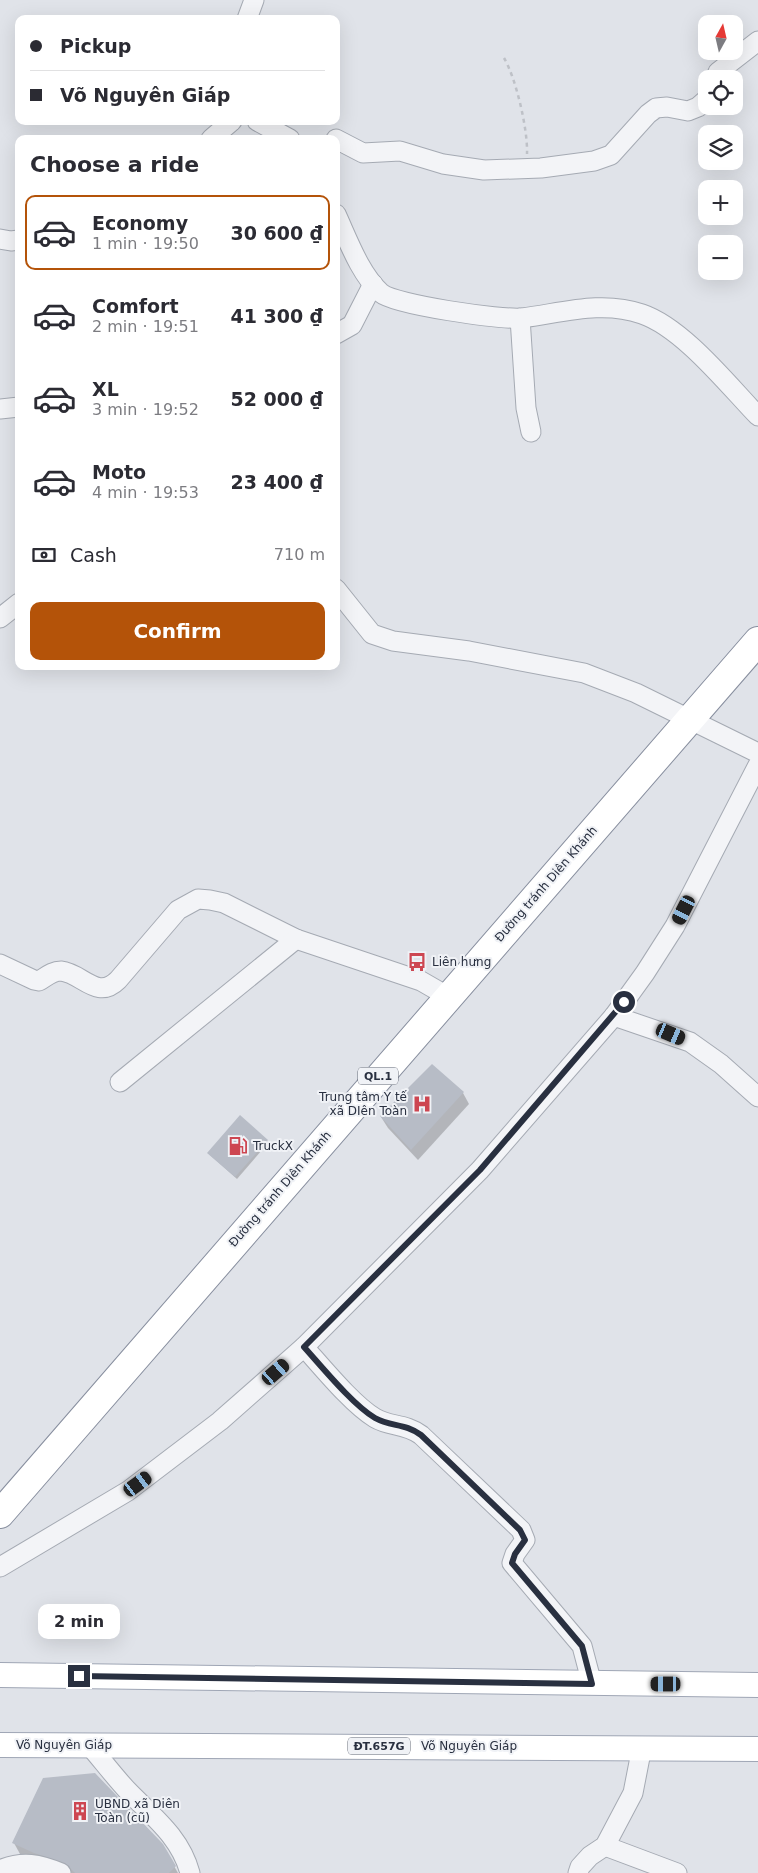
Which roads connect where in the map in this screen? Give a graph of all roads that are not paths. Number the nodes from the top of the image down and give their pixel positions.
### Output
1 (254, 0) edge
2 (249, 15) edge
3 (758, 41) edge
4 (721, 70) edge
5 (698, 107) edge
6 (227, 125) edge
7 (264, 125) edge
8 (216, 135) edge
9 (283, 135) edge
10 (340, 141) edge
11 (340, 222) edge
12 (0, 239) edge
13 (15, 240) edge
14 (373, 284) junction
15 (520, 318) junction
16 (340, 332) edge
17 (15, 408) edge
18 (0, 409) edge
19 (758, 416) edge
20 (531, 432) dead end
21 (340, 594) edge
22 (15, 606) edge
23 (0, 618) edge
24 (758, 641) edge
25 (691, 719) junction
26 (758, 752) edge
27 (758, 765) edge
28 (296, 939) junction
29 (0, 964) edge
30 (447, 996) junction
31 (614, 1016) junction
32 (120, 1082) dead end
33 (758, 1097) edge
34 (304, 1347) junction
35 (0, 1514) edge
36 (0, 1567) edge
37 (0, 1675) edge
38 (592, 1684) junction
39 (758, 1685) edge
40 (0, 1744) edge
41 (89, 1745) junction
42 (642, 1747) junction
43 (758, 1749) edge
44 (606, 1846) junction
45 (0, 1870) edge
46 (186, 1870) edge
47 (61, 1873) edge
48 (578, 1873) edge
49 (677, 1873) edge

1 - 2 street
3 - 4 street
5 - 10 street
6 - 8 street
7 - 9 street
11 - 14 street
12 - 13 street
14 - 15 street
14 - 16 street
15 - 19 street
15 - 20 street
17 - 18 street
21 - 25 street
22 - 23 street
24 - 25 highway, Đường tránh Diên Khánh / QL.1
25 - 26 street
25 - 30 highway, Đường tránh Diên Khánh / QL.1
27 - 31 street
28 - 29 street
28 - 30 street
28 - 32 street
30 - 35 highway, Đường tránh Diên Khánh / QL.1
31 - 33 street
31 - 34 street
34 - 36 street
34 - 38 street
37 - 38 main road
38 - 39 main road
40 - 41 main road, Võ Nguyên Giáp / ĐT.657G
41 - 42 main road, Võ Nguyên Giáp / ĐT.657G
41 - 46 street
42 - 43 main road, Võ Nguyên Giáp / ĐT.657G
42 - 44 street
44 - 48 street
44 - 49 street
45 - 47 street

